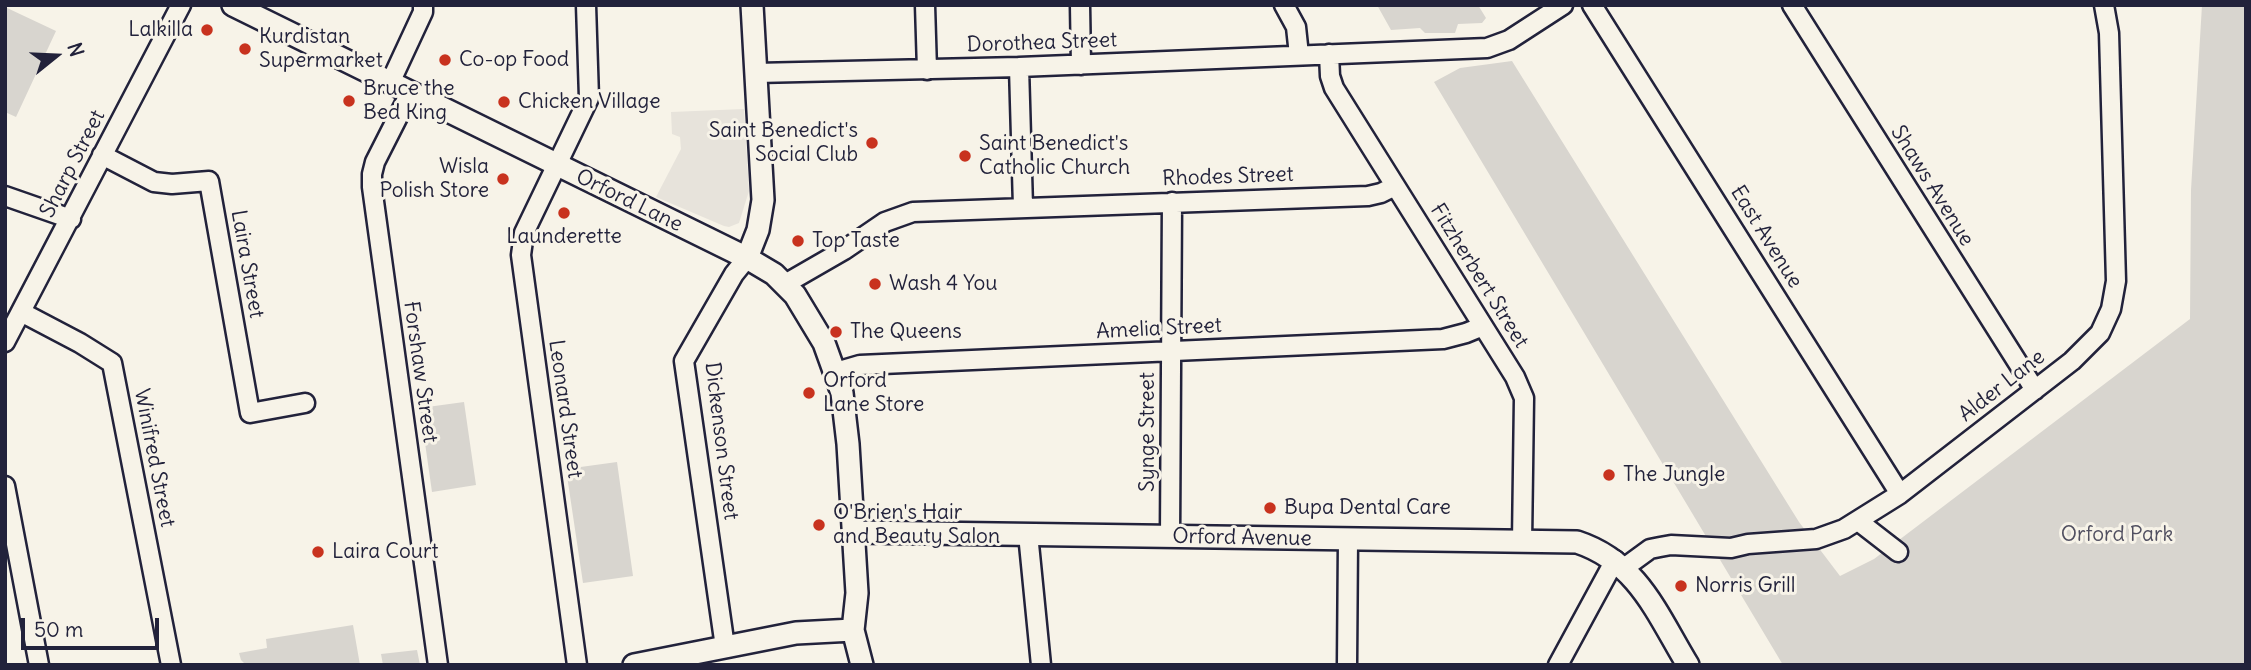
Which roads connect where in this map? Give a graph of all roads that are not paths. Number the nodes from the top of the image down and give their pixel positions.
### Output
1 (181, 5) edge
2 (423, 5) edge
3 (586, 5) edge
4 (752, 5) edge
5 (925, 5) edge
6 (1080, 5) edge
7 (1283, 5) edge
8 (1563, 5) edge
9 (1592, 5) edge
10 (1792, 5) edge
11 (2105, 5) edge
12 (237, 6) edge
13 (1329, 54) junction
14 (1299, 55) junction
15 (1081, 65) junction
16 (1019, 67) junction
17 (927, 70) junction
18 (756, 73) junction
19 (390, 83) junction
20 (410, 93) junction
21 (102, 155) junction
22 (557, 166) junction
23 (1395, 186) junction
24 (5, 196) edge
25 (1172, 202) junction
26 (1023, 207) junction
27 (71, 219) junction
28 (747, 258) junction
29 (785, 284) junction
30 (14, 315) edge
31 (1483, 326) junction
32 (5, 342) edge
33 (1172, 351) junction
34 (836, 372) junction
35 (2035, 390) junction
36 (305, 404) dead end
37 (5, 486) edge
38 (1900, 494) junction
39 (1858, 521) junction
40 (853, 532) junction
41 (1028, 534) junction
42 (1170, 536) junction
43 (1348, 540) junction
44 (1522, 542) junction
45 (1898, 552) dead end
46 (1620, 564) junction
47 (853, 630) junction
48 (725, 647) junction
49 (39, 665) edge
50 (171, 665) edge
51 (438, 665) edge
52 (577, 665) edge
53 (634, 665) edge
54 (862, 665) edge
55 (1041, 665) edge
56 (1348, 665) edge
57 (1558, 665) edge
58 (1688, 665) edge

1 - 21 street, Sharp Street
2 - 19 street
3 - 22 street, Leonard Street
4 - 18 street
5 - 17 street
6 - 15 street
7 - 14 street
8 - 13 street, Dorothea Street
9 - 38 street, East Avenue
10 - 35 street, Shaws Avenue
11 - 35 street, Alder Lane
12 - 19 street, Orford Lane
13 - 14 street, Dorothea Street
13 - 23 street, Fitzherbert Street
14 - 15 street, Dorothea Street
15 - 16 street, Dorothea Street
16 - 17 street, Dorothea Street
16 - 26 street
17 - 18 street, Dorothea Street
18 - 28 street
19 - 20 street, Orford Lane
20 - 22 street, Orford Lane
20 - 51 street, Forshaw Street
21 - 27 street, Sharp Street
21 - 36 street, Laira Street
22 - 28 street, Orford Lane
22 - 52 street, Leonard Street
23 - 25 street, Rhodes Street
23 - 31 street, Fitzherbert Street
24 - 27 street
25 - 26 street, Rhodes Street
25 - 33 street, Synge Street
26 - 29 street, Rhodes Street
27 - 30 street, Sharp Street
28 - 29 street, Orford Lane
28 - 48 street, Dickenson Street
29 - 34 street, Orford Lane
30 - 32 street, Sharp Street
30 - 50 street, Winifred Street
31 - 33 street, Amelia Street
31 - 44 street, Fitzherbert Street
33 - 34 street, Amelia Street
33 - 42 street, Synge Street
34 - 40 street, Orford Lane
35 - 38 street, Alder Lane
37 - 49 street
38 - 39 street, Alder Lane
39 - 45 street
39 - 46 street, Alder Lane
40 - 41 street, Orford Avenue
40 - 47 street, Orford Lane
41 - 42 street, Orford Avenue
41 - 55 street
42 - 43 street, Orford Avenue
43 - 44 street, Orford Avenue
43 - 56 street
44 - 46 street, Orford Avenue
46 - 57 street
46 - 58 street
47 - 48 street
47 - 54 street
48 - 53 street

